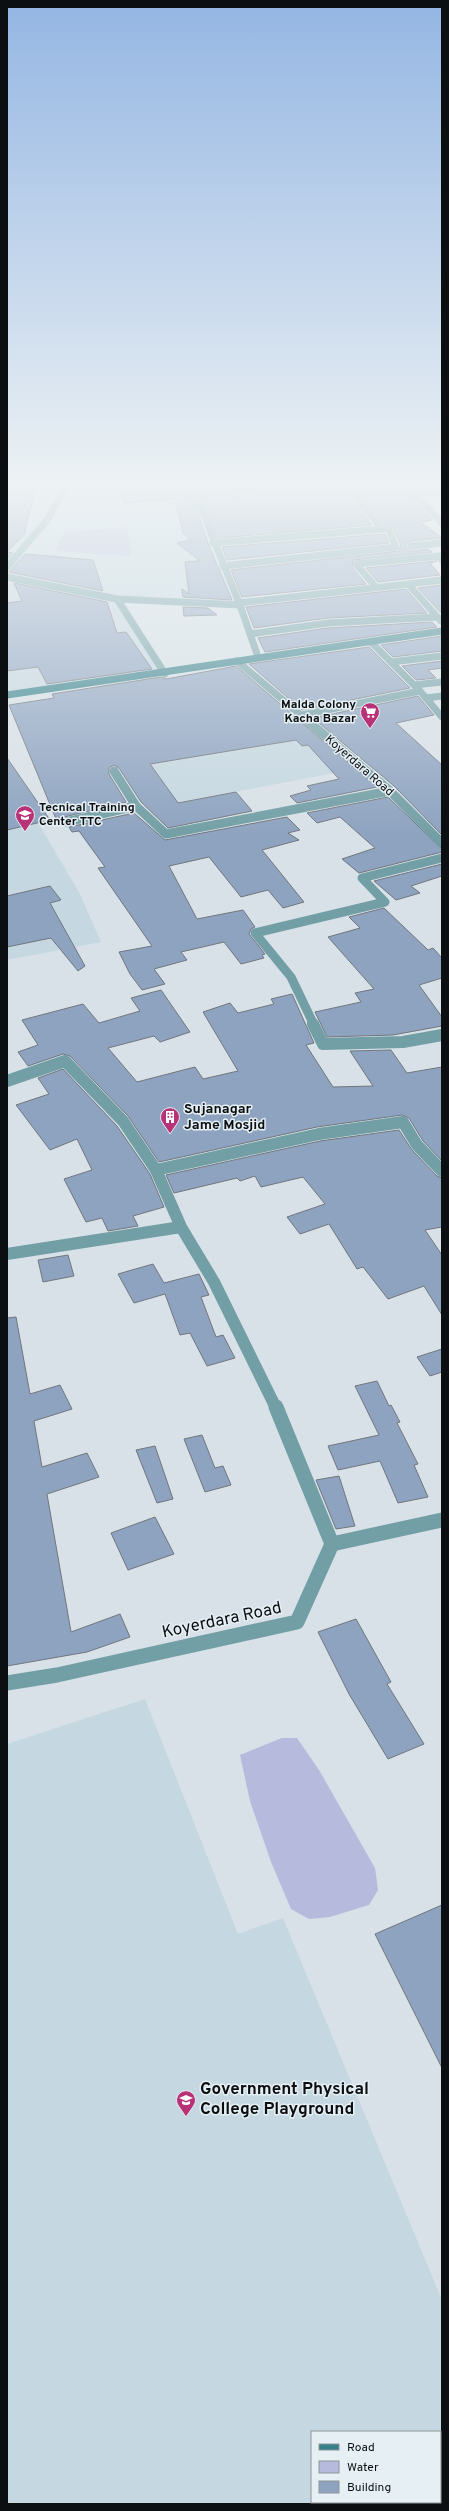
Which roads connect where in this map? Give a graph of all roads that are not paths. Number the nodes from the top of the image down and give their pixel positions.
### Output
1 (119, 602) edge
2 (195, 602) edge
3 (255, 602) edge
4 (423, 602) edge
5 (239, 604) junction
6 (436, 617) junction
7 (360, 621) junction
8 (442, 622) edge
9 (442, 631) edge
10 (250, 634) junction
11 (374, 641) junction
12 (442, 656) edge
13 (258, 657) junction
14 (236, 661) junction
15 (391, 662) junction
16 (165, 674) junction
17 (442, 682) edge
18 (417, 688) junction
19 (7, 695) edge
20 (442, 696) edge
21 (426, 698) junction
22 (438, 709) edge
23 (302, 715) junction
24 (442, 717) edge
25 (114, 771) dead end
26 (390, 791) junction
27 (136, 806) junction
28 (66, 822) dead end
29 (442, 843) edge
30 (442, 858) edge
31 (442, 1035) edge
32 (7, 1081) edge
33 (156, 1170) junction
34 (442, 1171) edge
35 (181, 1227) junction
36 (7, 1254) edge
37 (442, 1520) edge
38 (332, 1544) junction
39 (7, 1683) edge

1 - 16 street
2 - 5 street
3 - 5 street
4 - 6 street
5 - 10 street
6 - 7 street
6 - 8 street
7 - 10 street
7 - 11 street
9 - 11 street
10 - 13 street
11 - 13 street
11 - 15 street
12 - 15 street
13 - 14 street
14 - 16 street
14 - 23 street, Koyerdara Road
15 - 18 street
16 - 19 street
17 - 18 street
18 - 21 street
18 - 23 street
20 - 21 street
21 - 22 street
22 - 24 street
23 - 26 street, Koyerdara Road
25 - 27 street
26 - 27 street
26 - 29 street, Koyerdara Road
27 - 28 street
30 - 31 street
32 - 33 street
33 - 34 street
33 - 35 street
35 - 36 street
35 - 38 street
37 - 38 street
38 - 39 street, Koyerdara Road

